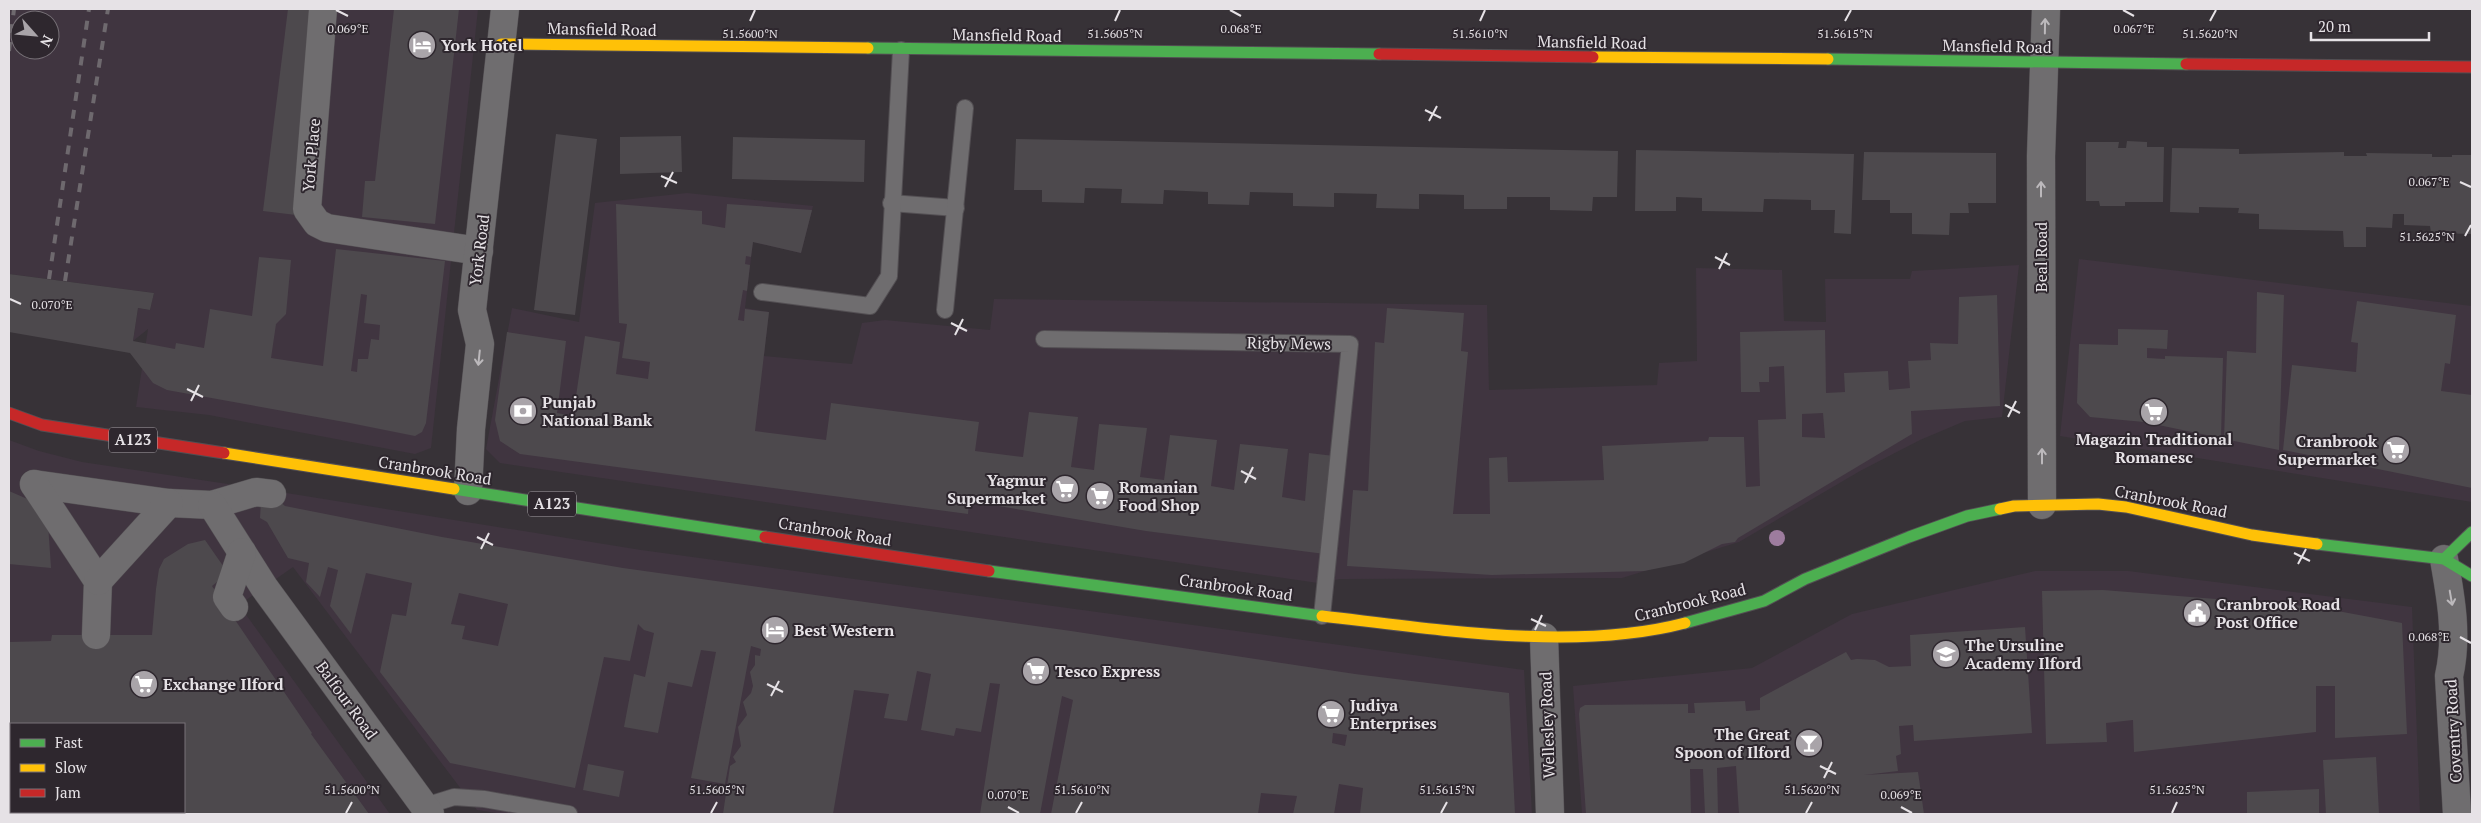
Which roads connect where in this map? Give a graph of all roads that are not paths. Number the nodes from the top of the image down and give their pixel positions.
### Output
1 (323, 9) edge
2 (505, 9) edge
3 (2046, 9) edge
4 (502, 44) junction
5 (900, 50) junction
6 (2044, 63) junction
7 (2472, 67) edge
8 (965, 108) dead end
9 (891, 204) junction
10 (956, 208) junction
11 (479, 251) junction
12 (762, 292) dead end
13 (946, 310) dead end
14 (1044, 339) dead end
15 (9, 413) edge
16 (468, 492) junction
17 (272, 494) dead end
18 (169, 503) junction
19 (212, 505) junction
20 (2042, 505) junction
21 (2472, 532) edge
22 (242, 552) junction
23 (2444, 559) junction
24 (2472, 576) edge
25 (98, 581) junction
26 (234, 607) dead end
27 (1322, 616) junction
28 (96, 636) dead end
29 (1544, 636) junction
30 (428, 810) edge
31 (569, 814) edge
32 (1550, 814) edge
33 (2458, 814) edge

1 - 11 street, York Place
2 - 4 street, York Road
6 -> 3 street, Beal Road
4 - 5 main road, Mansfield Road
4 - 11 street, York Road
5 - 6 main road, Mansfield Road
5 - 9 lane
6 - 7 main road, Mansfield Road
20 -> 6 street, Beal Road
8 - 10 lane
9 - 10 lane
9 - 12 lane
10 - 13 lane
11 -> 16 street, York Road
14 - 27 lane, Rigby Mews
15 - 16 main road, Cranbrook Road / A123
16 - 27 main road, Cranbrook Road / A123
17 - 19 street
18 - 19 street
18 - 25 street
18 - 25 street
19 - 22 street, Balfour Road
20 - 23 main road, Cranbrook Road / A123
20 - 29 main road, Cranbrook Road / A123
21 - 23 main road
22 - 26 street
22 - 30 street, Balfour Road
23 - 24 main road, Cranbrook Road / A123
23 -> 33 street, Coventry Road
25 - 28 street
27 - 29 main road, Cranbrook Road / A123
29 - 32 street, Wellesley Road
30 - 31 lane

